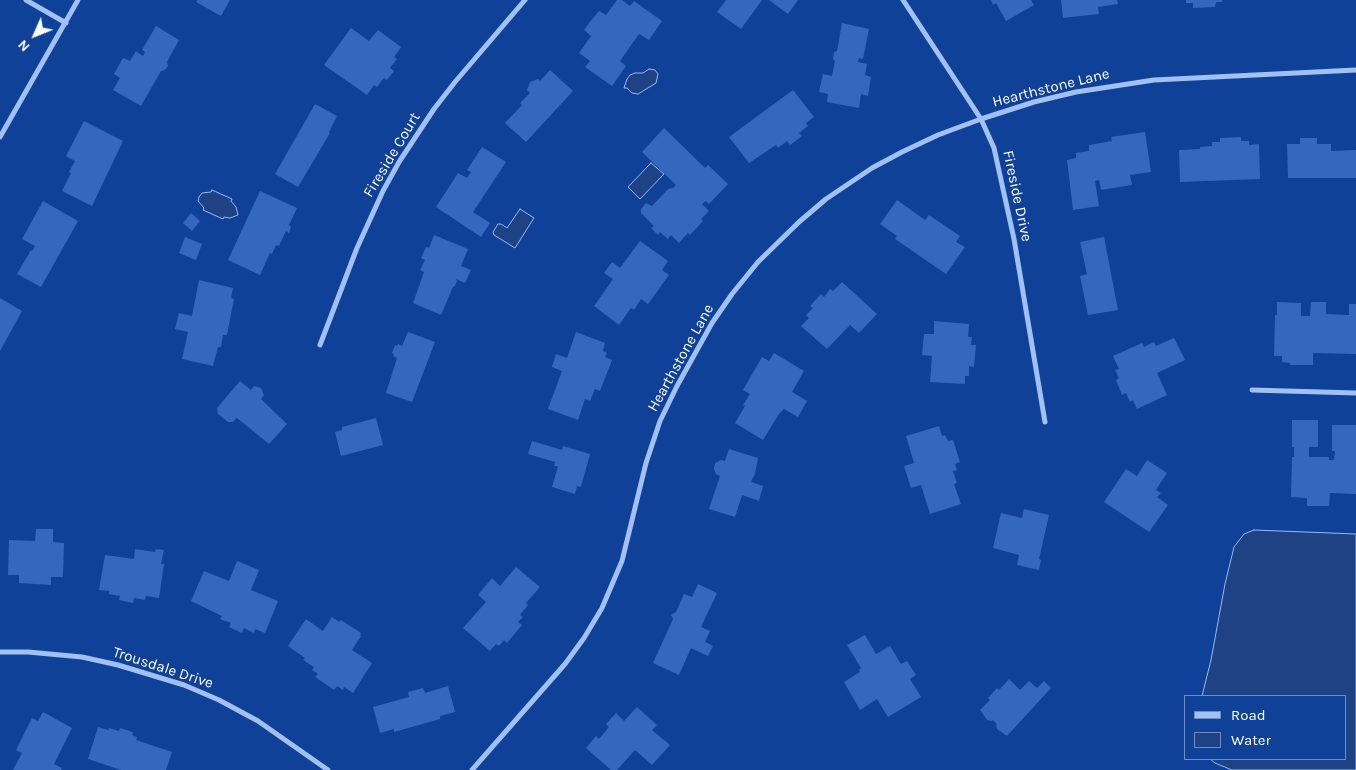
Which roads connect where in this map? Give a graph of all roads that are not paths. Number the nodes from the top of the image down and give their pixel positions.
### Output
1 (26, 0) edge
2 (78, 0) edge
3 (526, 0) edge
4 (904, 0) edge
5 (66, 23) junction
6 (1356, 70) edge
7 (982, 119) junction
8 (0, 137) edge
9 (320, 345) dead end
10 (1252, 390) dead end
11 (1356, 393) edge
12 (1045, 422) dead end
13 (0, 652) edge
14 (328, 770) edge
15 (472, 770) edge

1 - 5 street
2 - 5 street
3 - 9 street, Fireside Court
4 - 7 street, Fireside Drive
5 - 8 street
6 - 7 street, Hearthstone Lane
7 - 12 street, Fireside Drive
7 - 15 street, Hearthstone Lane
10 - 11 street
13 - 14 street, Trousdale Drive

